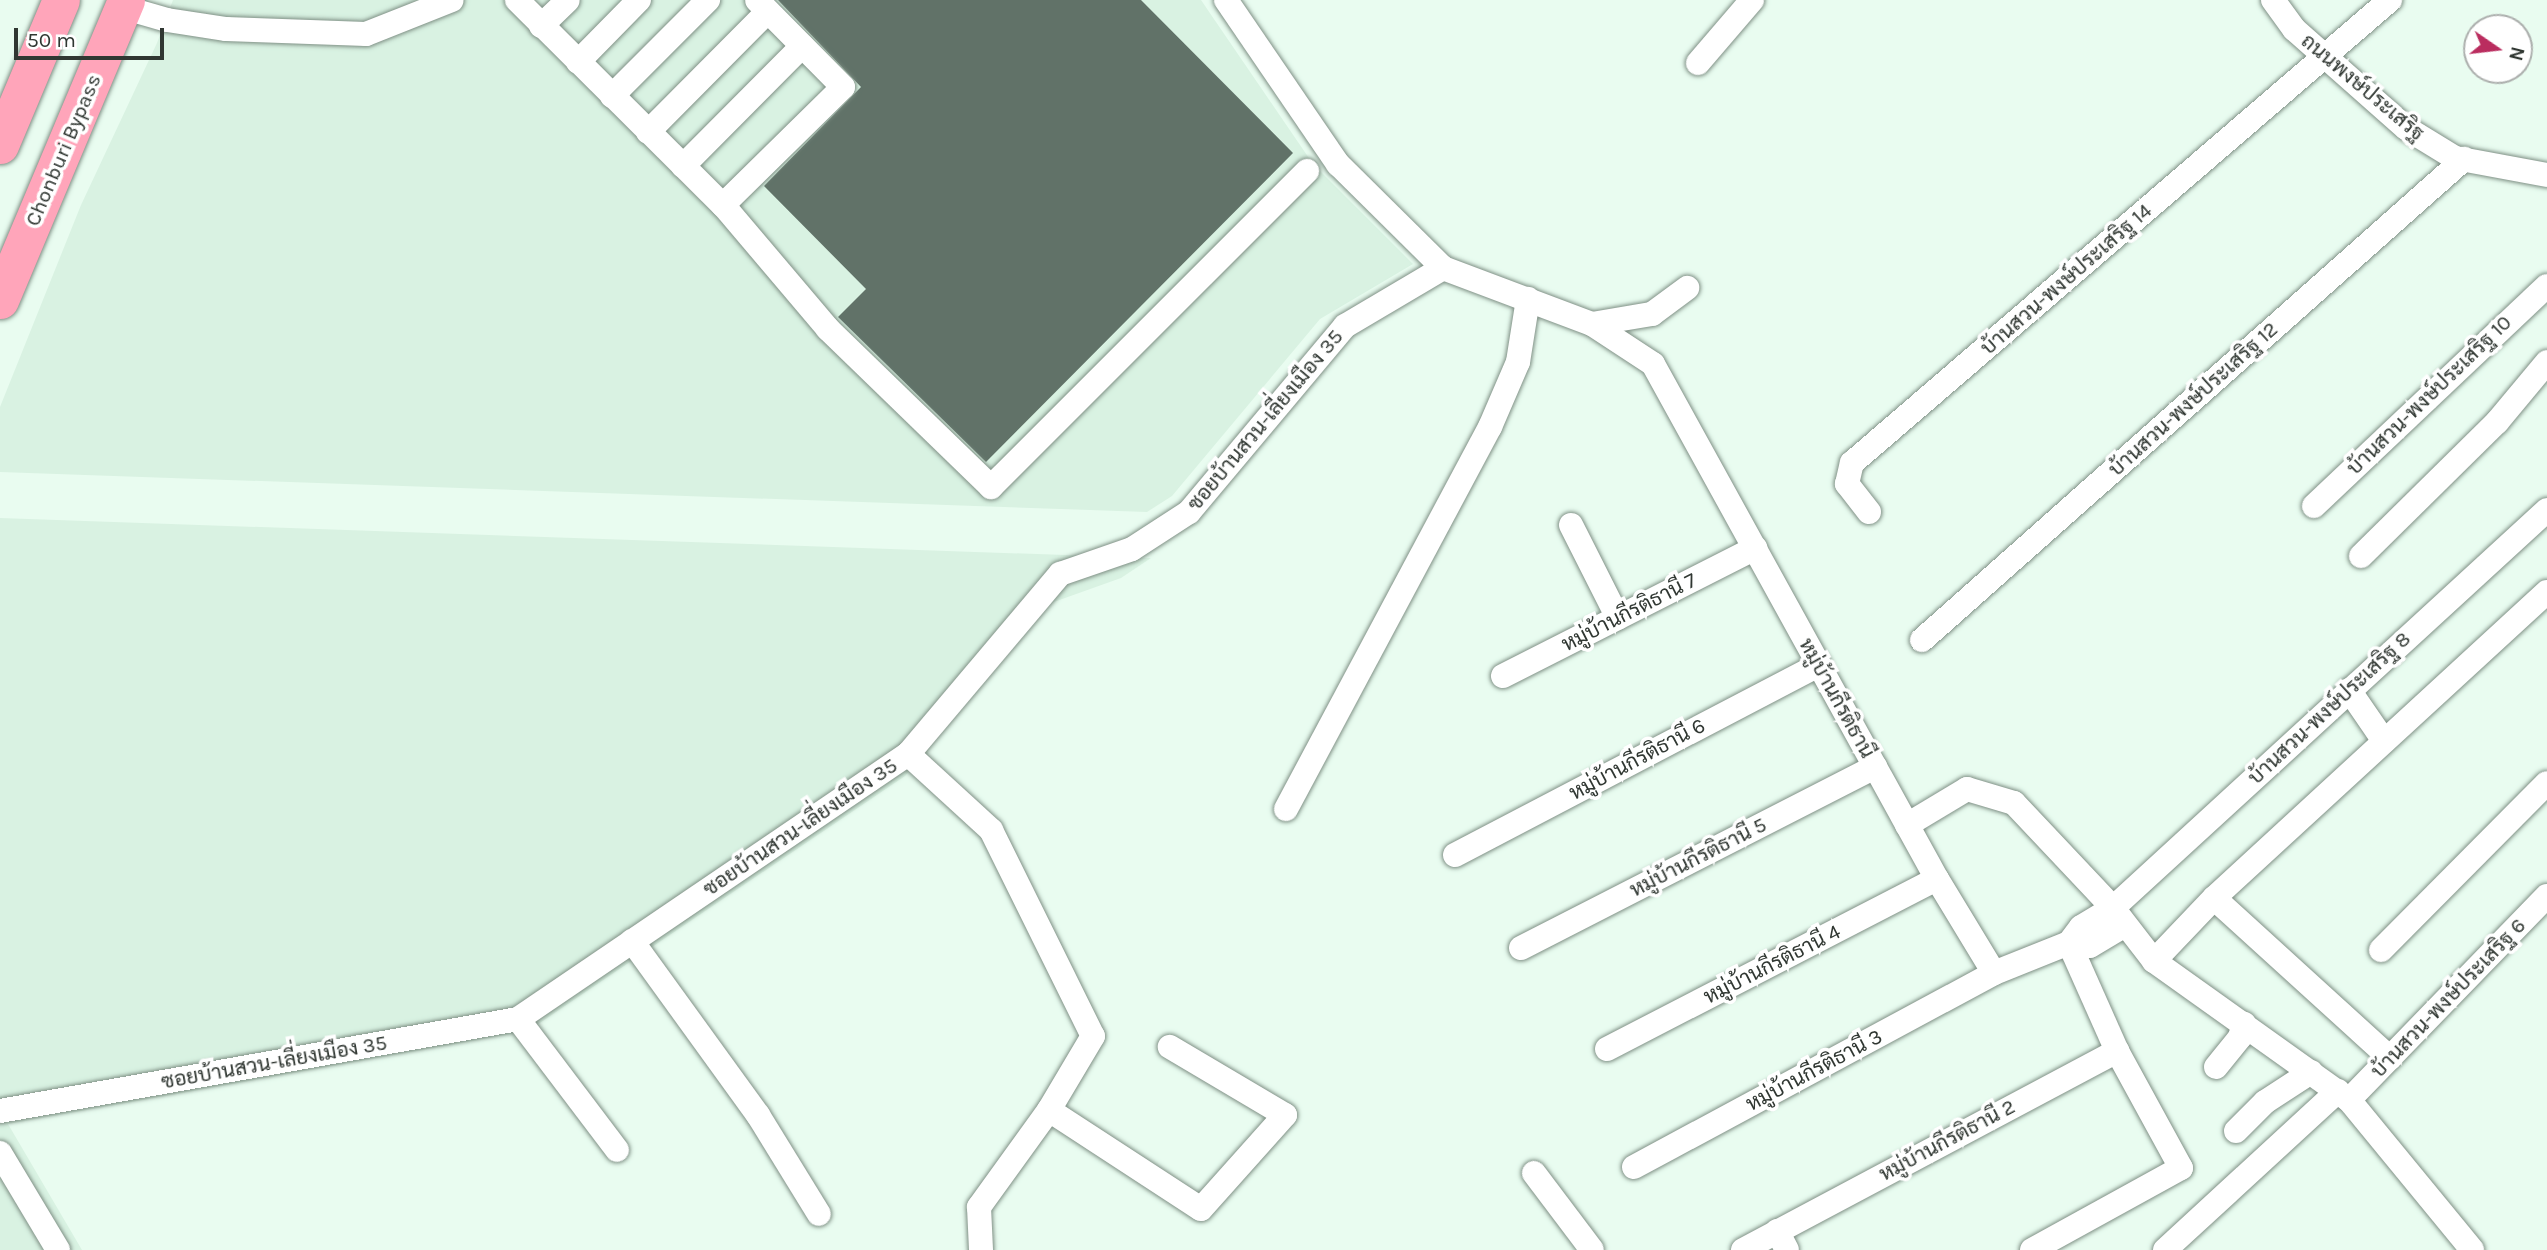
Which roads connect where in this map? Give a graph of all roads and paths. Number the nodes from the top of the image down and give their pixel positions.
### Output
1 (452, 0) edge
2 (517, 0) edge
3 (568, 0) edge
4 (639, 0) edge
5 (708, 0) edge
6 (1226, 0) edge
7 (1752, 0) edge
8 (2273, 0) edge
9 (2390, 0) edge
10 (57, 1) edge
11 (124, 4) edge
12 (763, 6) edge
13 (541, 26) junction
14 (802, 46) junction
15 (2325, 57) junction
16 (578, 62) junction
17 (1698, 63) dead end
18 (612, 96) junction
19 (648, 132) junction
20 (0, 145) edge
21 (2464, 159) junction
22 (683, 166) junction
23 (1307, 171) dead end
24 (2547, 175) edge
25 (723, 205) junction
26 (1443, 268) junction
27 (2547, 286) edge
28 (1688, 288) dead end
29 (1528, 299) junction
30 (0, 300) edge
31 (1592, 324) junction
32 (2547, 362) edge
33 (2314, 506) dead end
34 (1869, 512) dead end
35 (2546, 512) edge
36 (1571, 526) dead end
37 (1755, 548) junction
38 (2361, 556) dead end
39 (2547, 592) edge
40 (1618, 618) junction
41 (1922, 640) dead end
42 (1819, 664) junction
43 (1503, 676) dead end
44 (2349, 690) junction
45 (2384, 741) junction
46 (908, 754) junction
47 (1875, 767) junction
48 (2547, 783) edge
49 (1286, 809) dead end
50 (1907, 825) junction
51 (1455, 855) dead end
52 (1937, 879) junction
53 (2547, 896) edge
54 (2214, 898) junction
55 (2119, 916) junction
56 (632, 941) junction
57 (2069, 943) junction
58 (1521, 948) dead end
59 (2381, 950) dead end
60 (2154, 961) junction
61 (1994, 973) junction
62 (517, 1019) junction
63 (2244, 1024) junction
64 (1170, 1047) dead end
65 (1607, 1049) dead end
66 (2117, 1051) junction
67 (2390, 1058) junction
68 (2216, 1067) dead end
69 (2311, 1072) junction
70 (2344, 1096) junction
71 (1049, 1110) junction
72 (0, 1111) edge
73 (2236, 1131) dead end
74 (617, 1150) dead end
75 (0, 1153) edge
76 (1634, 1167) dead end
77 (1534, 1173) dead end
78 (819, 1214) dead end
79 (1782, 1240) edge
80 (1582, 1246) edge
81 (58, 1250) edge
82 (981, 1250) edge
83 (1743, 1250) edge
84 (2032, 1250) edge
85 (2165, 1250) edge
86 (2472, 1250) edge

1 - 11 street
2 - 13 street
3 - 13 street
4 - 16 street
5 - 18 street
6 - 26 street
7 - 17 street
8 - 15 street, ถนนพงษ์ประเสริฐ
9 - 15 street
10 - 20 highway
11 - 30 highway, Chonburi Bypass
12 - 14 street
12 - 19 street
13 - 16 street
14 - 22 street
14 - 25 street
15 - 21 street, ถนนพงษ์ประเสริฐ
15 - 34 street, บ้านสวน-พงษ์ประเสริฐ 14
16 - 18 street
18 - 19 street
19 - 22 street
21 - 24 street, ถนนพงษ์ประเสริฐ
21 - 41 street, บ้านสวน-พงษ์ประเสริฐ 12
22 - 25 street
23 - 25 street
26 - 29 street, หมู่บ้านกีรติธานี
26 - 46 street, ซอยบ้านสวน-เลี่ยงเมือง 35
27 - 33 street, บ้านสวน-พงษ์ประเสริฐ 10
28 - 31 street
29 - 31 street, หมู่บ้านกีรติธานี
29 - 49 street
31 - 37 street, หมู่บ้านกีรติธานี
32 - 38 street
35 - 44 street, บ้านสวน-พงษ์ประเสริฐ 8
36 - 40 street
37 - 40 street, หมู่บ้านกีรติธานี 7
37 - 42 street, หมู่บ้านกีรติธานี
39 - 45 street
40 - 43 street, หมู่บ้านกีรติธานี 7
42 - 47 street, หมู่บ้านกีรติธานี
42 - 51 street, หมู่บ้านกีรติธานี 6
44 - 45 street
44 - 55 street, บ้านสวน-พงษ์ประเสริฐ 8
45 - 54 street
46 - 56 street, ซอยบ้านสวน-เลี่ยงเมือง 35
46 - 71 street
47 - 50 street, หมู่บ้านกีรติธานี
47 - 58 street, หมู่บ้านกีรติธานี 5
48 - 59 street
50 - 52 street, หมู่บ้านกีรติธานี
50 - 55 street
52 - 61 street, หมู่บ้านกีรติธานี
52 - 65 street, หมู่บ้านกีรติธานี 4
53 - 67 street, บ้านสวน-พงษ์ประเสริฐ 6
54 - 60 street
54 - 67 street
55 - 57 street
55 - 60 street
56 - 62 street, ซอยบ้านสวน-เลี่ยงเมือง 35
56 - 78 street
57 - 61 street
57 - 66 street
60 - 63 street
61 - 76 street, หมู่บ้านกีรติธานี 3
62 - 72 street, ซอยบ้านสวน-เลี่ยงเมือง 35
62 - 74 street
63 - 68 street
63 - 69 street
64 - 71 street
66 - 79 street, หมู่บ้านกีรติธานี 2
66 - 84 street
67 - 70 street, บ้านสวน-พงษ์ประเสริฐ 6
69 - 70 street
69 - 73 street
70 - 85 street, บ้านสวน-พงษ์ประเสริฐ 6
70 - 86 street
71 - 82 street
75 - 81 street
77 - 80 street
79 - 83 street, หมู่บ้านกีรติธานี 2

